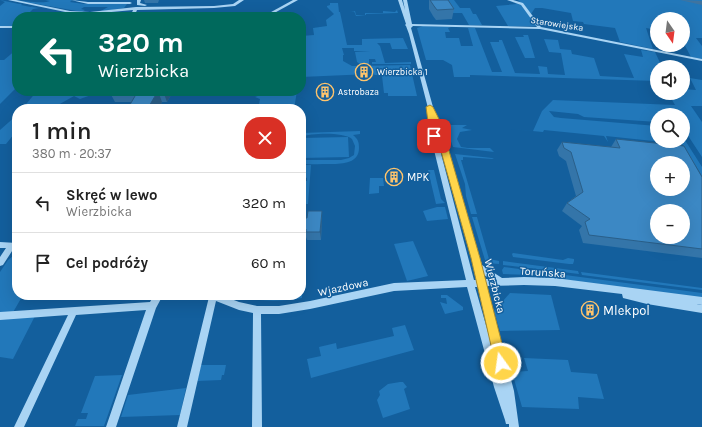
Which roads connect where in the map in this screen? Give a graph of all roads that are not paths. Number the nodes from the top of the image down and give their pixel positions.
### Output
1 (10, 0) edge
2 (73, 0) edge
3 (139, 0) edge
4 (242, 0) edge
5 (296, 0) edge
6 (400, 0) edge
7 (405, 0) edge
8 (509, 0) edge
9 (131, 1) edge
10 (166, 2) dead end
11 (136, 8) junction
12 (126, 9) junction
13 (76, 12) edge
14 (103, 12) edge
15 (134, 12) edge
16 (273, 12) edge
17 (409, 25) junction
18 (0, 27) edge
19 (12, 27) edge
20 (540, 28) junction
21 (702, 60) edge
22 (430, 107) junction
23 (0, 245) edge
24 (12, 245) edge
25 (12, 249) edge
26 (0, 263) edge
27 (478, 266) junction
28 (500, 281) junction
29 (470, 282) junction
30 (481, 282) junction
31 (603, 289) junction
32 (156, 300) edge
33 (212, 300) edge
34 (225, 300) edge
35 (702, 301) edge
36 (152, 306) junction
37 (702, 309) edge
38 (257, 310) junction
39 (74, 311) junction
40 (0, 316) edge
41 (19, 427) edge
42 (111, 427) edge
43 (182, 427) edge
44 (257, 427) edge
45 (513, 427) edge

1 - 13 street
2 - 9 street
3 - 10 street
4 - 11 street
5 - 16 street
6 - 17 street, Wierzbicka
7 - 17 street, Wierzbicka
8 - 20 street
9 - 12 street
11 - 12 street
11 - 15 street
12 - 14 street
17 - 20 street, Starowiejska
17 - 22 street, Wierzbicka
18 - 19 street
20 - 21 street, Starowiejska
22 - 27 street, Wierzbicka
22 - 29 street, Wierzbicka
23 - 24 street
25 - 26 street
27 - 28 street
27 - 30 street, Wierzbicka
28 - 30 street, Toruńska
28 - 31 street, Toruńska
29 - 30 street, Wjazdowa
29 - 38 street, Wjazdowa
29 - 45 street, Wierzbicka
30 - 45 street, Wierzbicka
31 - 35 street, Toruńska
31 - 37 street, Toruńska
32 - 36 street
33 - 43 street
34 - 38 street, Wjazdowa
36 - 39 street
36 - 42 street
38 - 44 street
39 - 40 street
39 - 41 street

